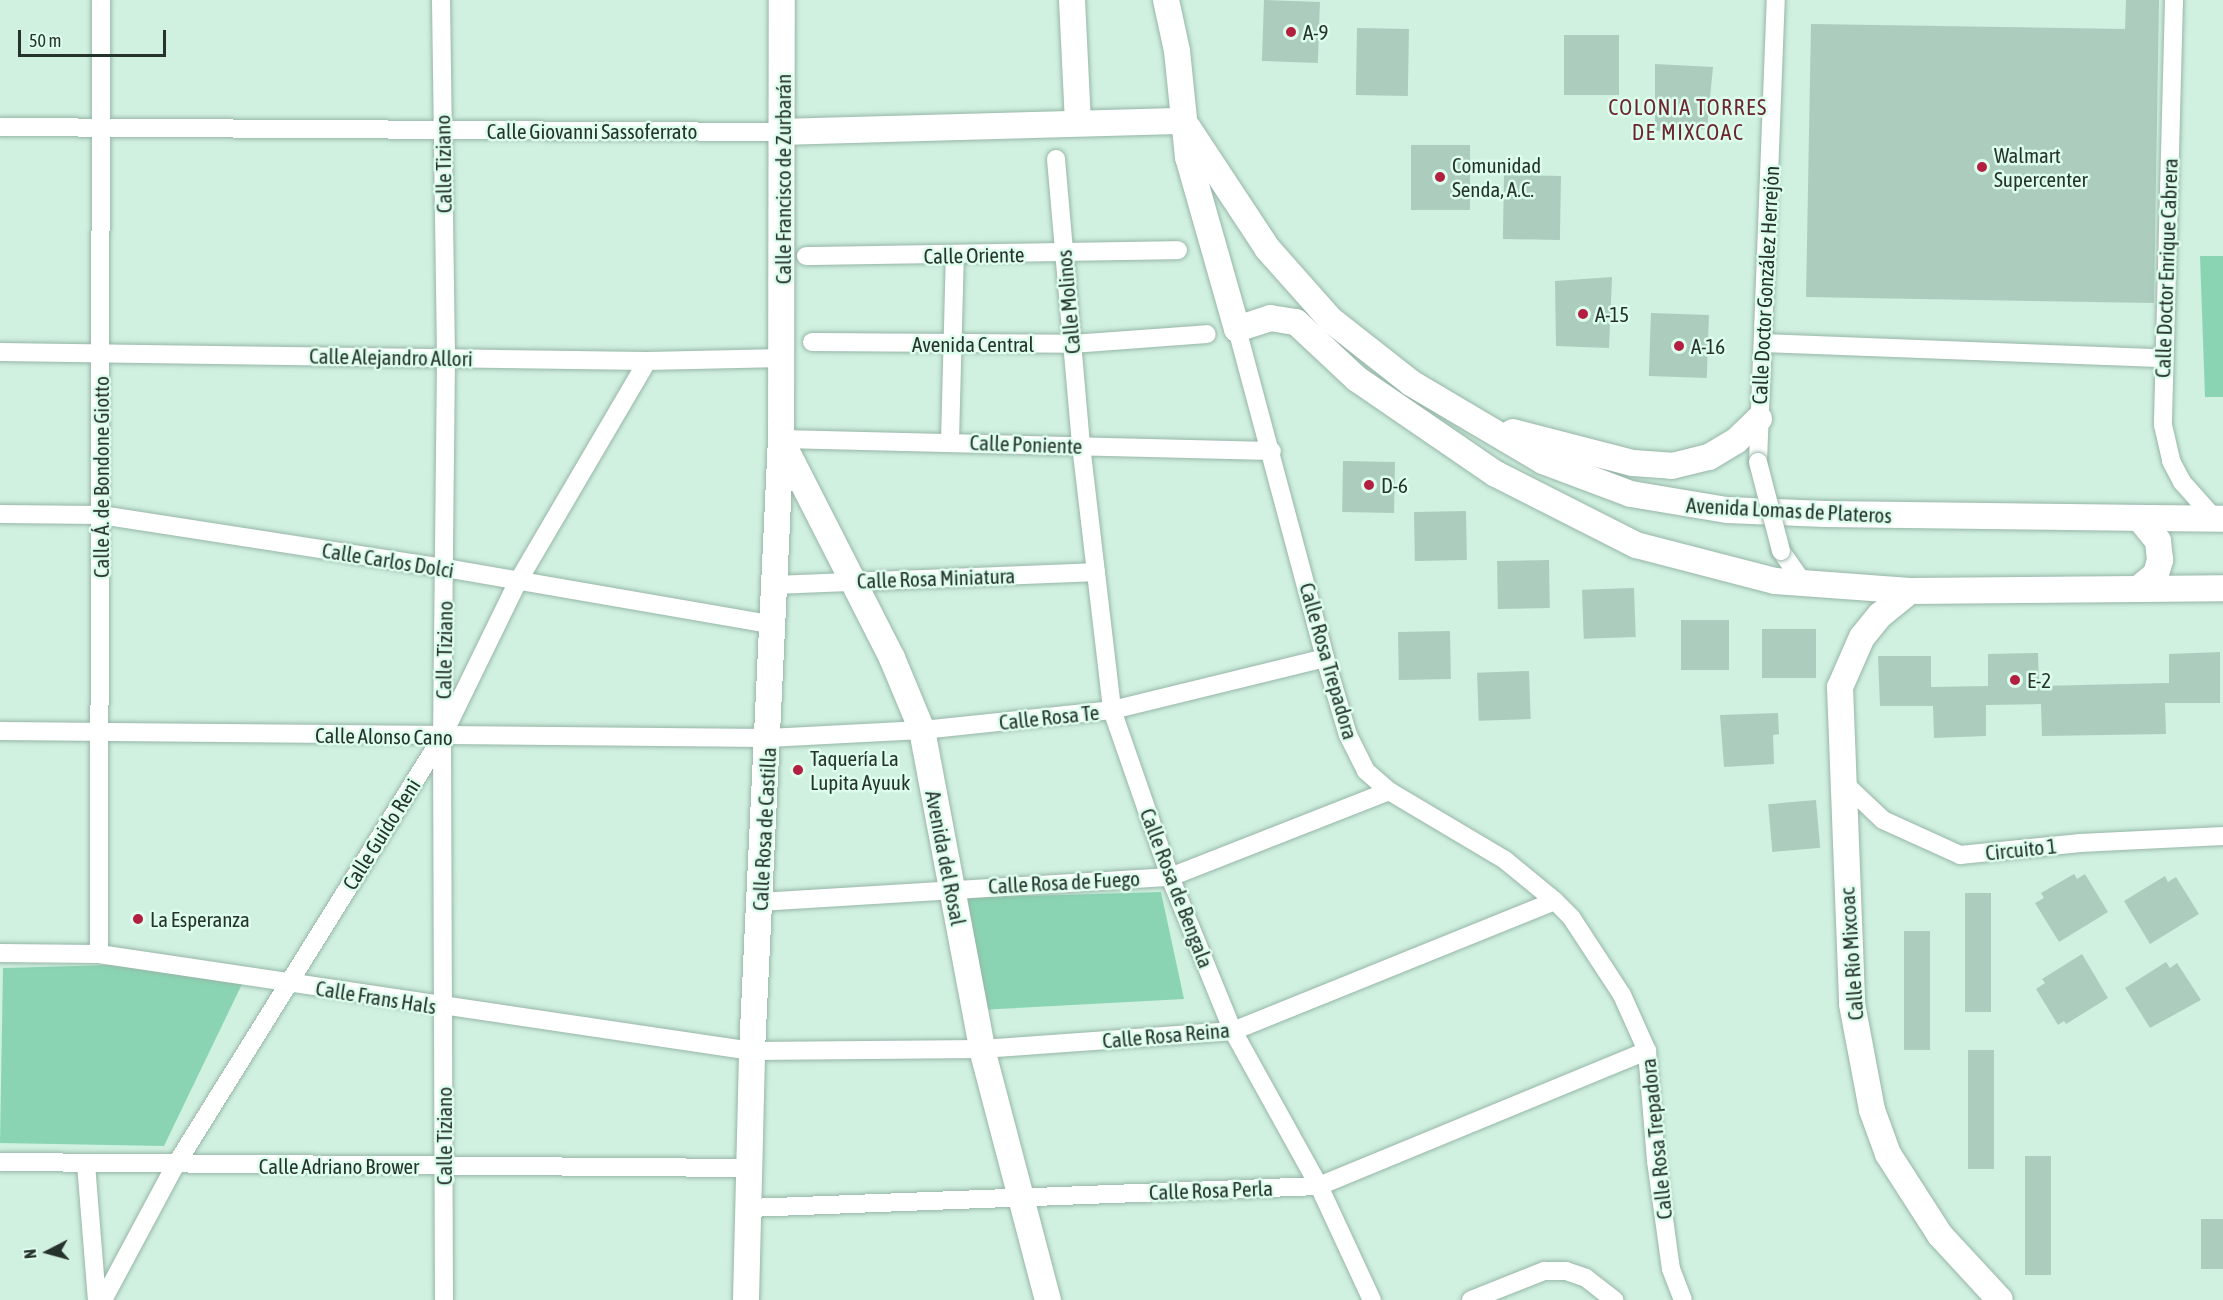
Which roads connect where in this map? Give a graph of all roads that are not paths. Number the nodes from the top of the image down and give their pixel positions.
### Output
1 (101, 0) edge
2 (441, 0) edge
3 (783, 0) edge
4 (1072, 0) edge
5 (1166, 0) edge
6 (1182, 0) edge
7 (1776, 0) edge
8 (2175, 0) edge
9 (1177, 51) junction
10 (1183, 120) junction
11 (1078, 122) junction
12 (101, 126) junction
13 (0, 127) edge
14 (442, 130) junction
15 (783, 132) junction
16 (1056, 159) dead end
17 (1178, 250) dead end
18 (1064, 253) junction
19 (806, 256) dead end
20 (955, 256) junction
21 (1237, 329) junction
22 (1207, 334) dead end
23 (812, 342) dead end
24 (1765, 343) junction
25 (1072, 344) junction
26 (953, 345) junction
27 (0, 352) edge
28 (101, 352) junction
29 (446, 358) junction
30 (783, 358) junction
31 (2163, 358) junction
32 (647, 361) junction
33 (1759, 419) junction
34 (1480, 423) junction
35 (781, 439) junction
36 (950, 441) junction
37 (1081, 445) junction
38 (1272, 451) junction
39 (0, 514) edge
40 (101, 516) junction
41 (2140, 519) junction
42 (2219, 519) edge
43 (446, 568) junction
44 (1096, 572) junction
45 (851, 581) junction
46 (517, 583) junction
47 (1803, 583) junction
48 (777, 585) junction
49 (2139, 588) junction
50 (2223, 588) edge
51 (1910, 591) junction
52 (774, 625) junction
53 (1325, 658) junction
54 (1112, 710) junction
55 (922, 730) junction
56 (0, 731) edge
57 (101, 731) junction
58 (442, 737) junction
59 (768, 738) junction
60 (1843, 782) junction
61 (1389, 791) junction
62 (2223, 836) edge
63 (1170, 877) junction
64 (950, 888) junction
65 (760, 902) junction
66 (1555, 902) junction
67 (0, 953) edge
68 (99, 954) junction
69 (290, 983) junction
70 (446, 1008) junction
71 (1233, 1031) junction
72 (982, 1049) junction
73 (752, 1051) junction
74 (1647, 1051) junction
75 (0, 1162) edge
76 (86, 1164) junction
77 (175, 1166) junction
78 (444, 1167) junction
79 (749, 1168) junction
80 (1319, 1186) junction
81 (1021, 1197) junction
82 (749, 1208) junction
83 (97, 1300) edge
84 (102, 1300) edge
85 (444, 1300) edge
86 (746, 1300) edge
87 (1048, 1300) edge
88 (1372, 1300) edge
89 (1471, 1300) edge
90 (1614, 1300) edge
91 (1683, 1300) edge
92 (2000, 1300) edge

1 - 12 street, Calle Á. de Bondone Giotto
2 - 14 street, Calle Tiziano
3 - 15 street, Calle Francisco de Zurbarán
4 - 11 street
5 - 9 street
6 - 9 street
7 - 24 street, Calle Doctor González Herrejón
8 - 31 street, Calle Doctor Enrique Cabrera
9 - 10 street
10 - 11 street, Calle Giovanni Sassoferrato
10 - 21 street, Calle Rosa Trepadora
10 - 34 street, Avenida Lomas de Plateros
11 - 15 street, Calle Giovanni Sassoferrato
12 - 13 street, Calle Giovanni Sassoferrato
12 - 14 street, Calle Giovanni Sassoferrato
12 - 28 street, Calle Á. de Bondone Giotto
14 - 15 street, Calle Giovanni Sassoferrato
14 - 29 street, Calle Tiziano
15 - 30 street, Calle Francisco de Zurbarán
16 - 18 street, Calle Molinos
17 - 18 street, Calle Oriente
18 - 20 street, Calle Oriente
18 - 25 street, Calle Molinos
19 - 20 street, Calle Oriente
20 - 26 street
21 - 38 street, Calle Rosa Trepadora
21 - 47 street
22 - 25 street, Avenida Central
23 - 26 street, Avenida Central
24 - 31 street
24 - 33 street, Calle Doctor González Herrejón
25 - 26 street, Avenida Central
25 - 37 street, Calle Molinos
26 - 36 street
27 - 28 street, Calle Alejandro Allori
28 - 29 street, Calle Alejandro Allori
28 - 40 street, Calle Á. de Bondone Giotto
29 - 32 street, Calle Alejandro Allori
29 - 43 street, Calle Tiziano
30 - 32 street, Calle Alejandro Allori
30 - 35 street, Calle Rosa de Castilla
31 - 42 street, Calle Doctor Enrique Cabrera
32 - 46 street, Calle Guido Reni
33 - 34 street
33 - 47 street, Calle Doctor González Herrejón, bridge
34 - 41 street, Avenida Lomas de Plateros
35 - 36 street, Calle Poniente
35 - 45 street, Avenida del Rosal
35 - 48 street, Calle Rosa de Castilla
36 - 37 street, Calle Poniente
37 - 38 street, Calle Poniente
37 - 44 street, Calle Rosa de Bengala
38 - 53 street, Calle Rosa Trepadora
39 - 40 street, Calle Carlos Dolci
40 - 43 street, Calle Carlos Dolci
40 - 57 street, Calle Á. de Bondone Giotto
41 - 42 street, Avenida Lomas de Plateros
41 - 49 street
43 - 46 street, Calle Carlos Dolci
43 - 58 street, Calle Tiziano
44 - 45 street, Calle Rosa Miniatura
44 - 54 street, Calle Rosa de Bengala
45 - 48 street, Calle Rosa Miniatura
45 - 55 street, Avenida del Rosal
46 - 52 street, Calle Carlos Dolci
46 - 58 street, Calle Guido Reni
47 - 51 street
48 - 52 street, Calle Rosa de Castilla
49 - 50 street
49 - 51 street
51 - 60 street, Calle Río Mixcoac
52 - 59 street, Calle Rosa de Castilla
53 - 54 street, Calle Rosa Te
53 - 61 street, Calle Rosa Trepadora
54 - 55 street, Calle Rosa Te
54 - 63 street, Calle Rosa de Bengala
55 - 59 street, Calle Rosa Te
55 - 64 street, Avenida del Rosal
56 - 57 street, Calle Alonso Cano
57 - 58 street, Calle Alonso Cano
57 - 68 street, Calle Á. de Bondone Giotto
58 - 59 street, Calle Alonso Cano
58 - 69 street, Calle Guido Reni
58 - 70 street, Calle Tiziano
59 - 65 street, Calle Rosa de Castilla
60 - 62 street, Circuito 1
60 - 92 street, Calle Río Mixcoac
61 - 63 street, Calle Rosa de Fuego
61 - 66 street, Calle Rosa Trepadora
63 - 64 street, Calle Rosa de Fuego
63 - 71 street, Calle Rosa de Bengala
64 - 65 street, Calle Rosa de Fuego
64 - 72 street, Avenida del Rosal
65 - 73 street, Calle Rosa de Castilla
66 - 71 street, Calle Rosa Reina
66 - 74 street, Calle Rosa Trepadora
67 - 68 street, Calle Frans Hals
68 - 69 street, Calle Frans Hals
69 - 70 street, Calle Frans Hals
69 - 77 street, Calle Guido Reni
70 - 73 street, Calle Frans Hals
70 - 78 street, Calle Tiziano
71 - 72 street, Calle Rosa Reina
71 - 80 street, Calle Rosa de Bengala
72 - 73 street, Calle Rosa Reina
72 - 81 street, Avenida del Rosal
73 - 79 street, Calle Rosa de Castilla
74 - 80 street, Calle Rosa Perla
74 - 91 street, Calle Rosa Trepadora
75 - 76 street, Calle Adriano Brower
76 - 77 street, Calle Adriano Brower
76 - 83 street
77 - 78 street, Calle Adriano Brower
77 - 84 street, Calle Guido Reni
78 - 79 street, Calle Adriano Brower
78 - 85 street, Calle Tiziano
79 - 82 street, Calle Rosa de Castilla
80 - 81 street, Calle Rosa Perla
80 - 88 street, Calle Rosa de Bengala
81 - 82 street, Calle Rosa Perla
81 - 87 street, Avenida del Rosal
82 - 86 street, Calle Rosa de Castilla
89 - 90 street

